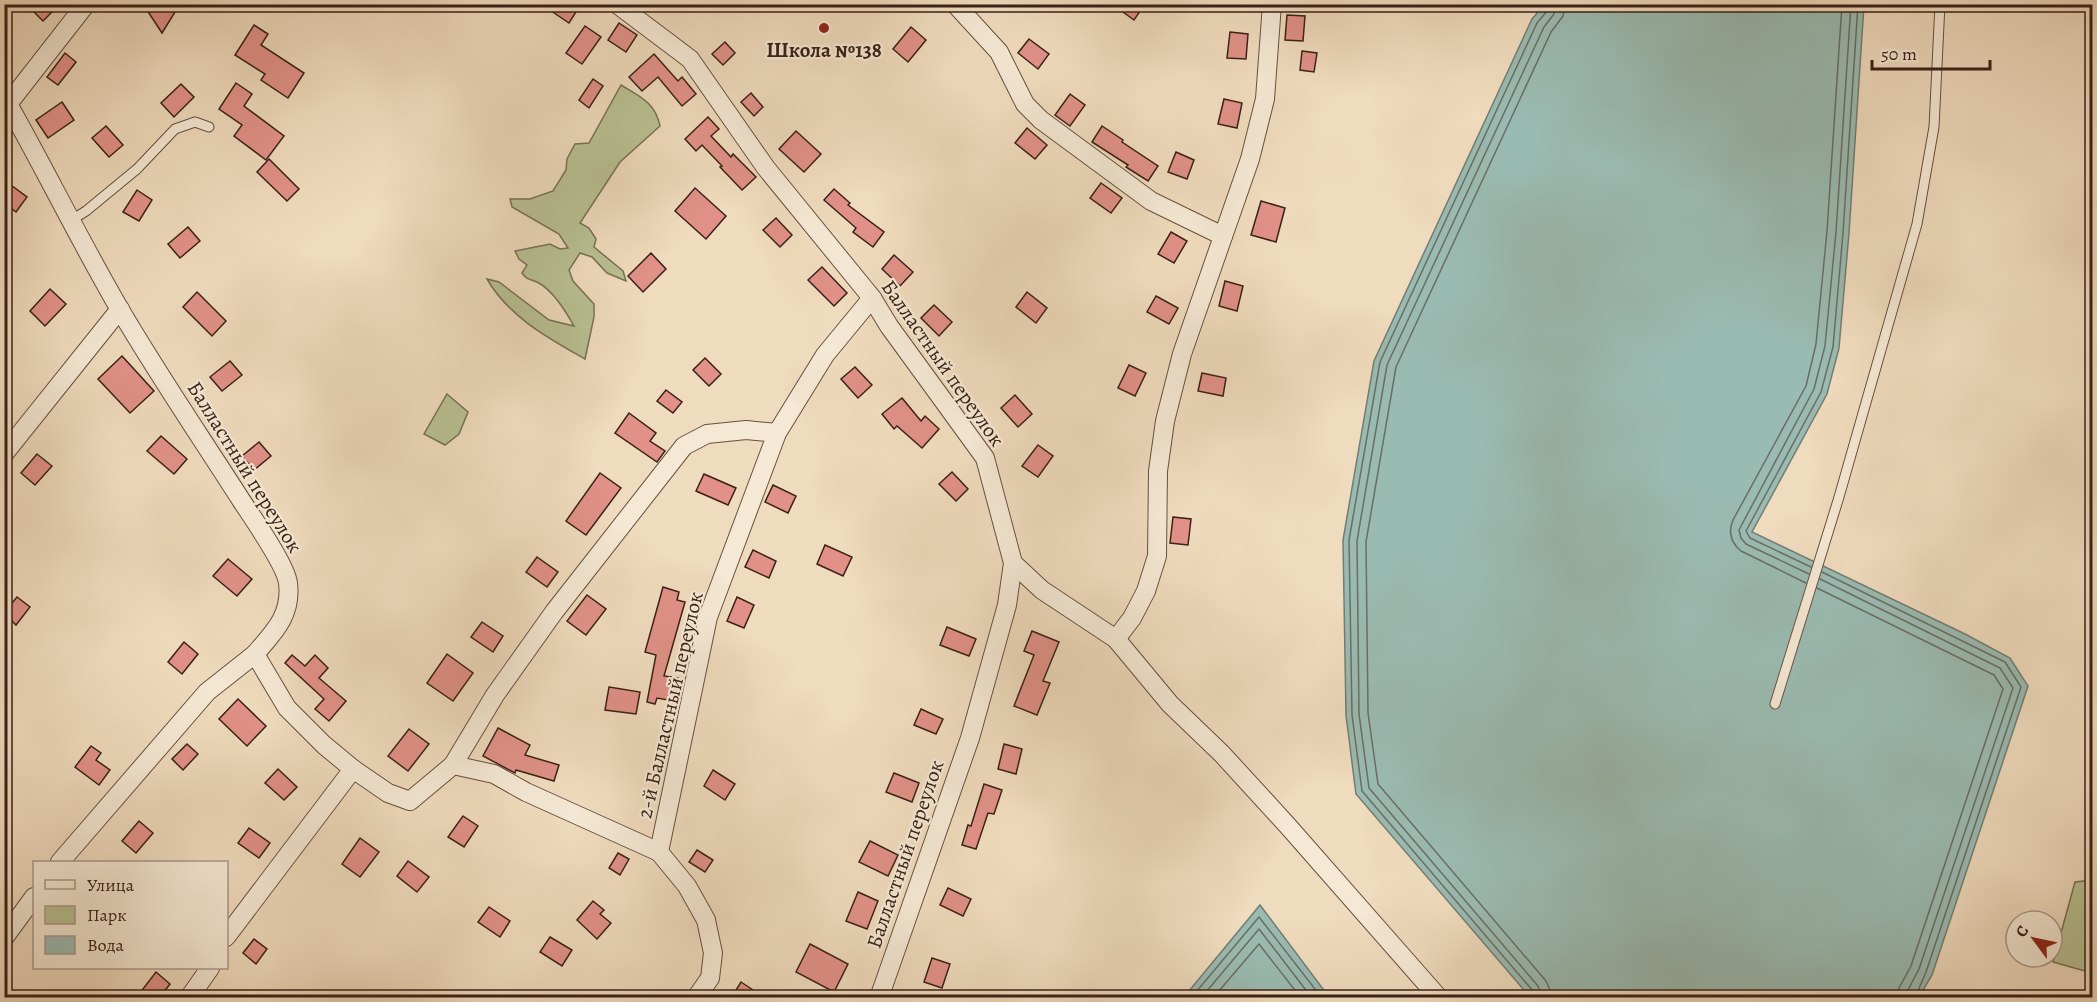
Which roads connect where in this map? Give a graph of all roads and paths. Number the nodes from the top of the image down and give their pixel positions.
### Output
1 (86, 4) edge
2 (617, 4) edge
3 (955, 4) edge
4 (1272, 4) edge
5 (1940, 4) edge
6 (6, 104) edge
7 (209, 127) dead end
8 (70, 221) junction
9 (1223, 236) junction
10 (872, 298) junction
11 (120, 309) junction
12 (777, 433) junction
13 (4, 454) edge
14 (1013, 563) junction
15 (1116, 639) junction
16 (255, 654) junction
17 (1775, 704) dead end
18 (453, 765) junction
19 (353, 769) junction
20 (659, 852) junction
21 (61, 861) edge
22 (33, 898) edge
23 (228, 934) edge
24 (4, 938) edge
25 (209, 969) edge
26 (189, 998) edge
27 (696, 998) edge
28 (879, 998) edge
29 (1439, 998) edge

1 - 6 street, Балластный переулок
2 - 10 street, Балластный переулок
3 - 9 street
4 - 9 street
5 - 17 lane
6 - 8 street, Балластный переулок
7 - 8 lane
8 - 11 street, Балластный переулок
9 - 15 street
10 - 12 street, 2-й Балластный переулок
10 - 14 street, Балластный переулок
11 - 13 street
11 - 16 street, Балластный переулок
12 - 18 street
12 - 20 street, 2-й Балластный переулок
14 - 15 street
14 - 28 street, Балластный переулок
15 - 29 street
16 - 19 street
16 - 21 street, Балластный переулок
18 - 19 street
18 - 20 street
19 - 23 street
20 - 27 street, 2-й Балластный переулок
22 - 24 street
25 - 26 street

